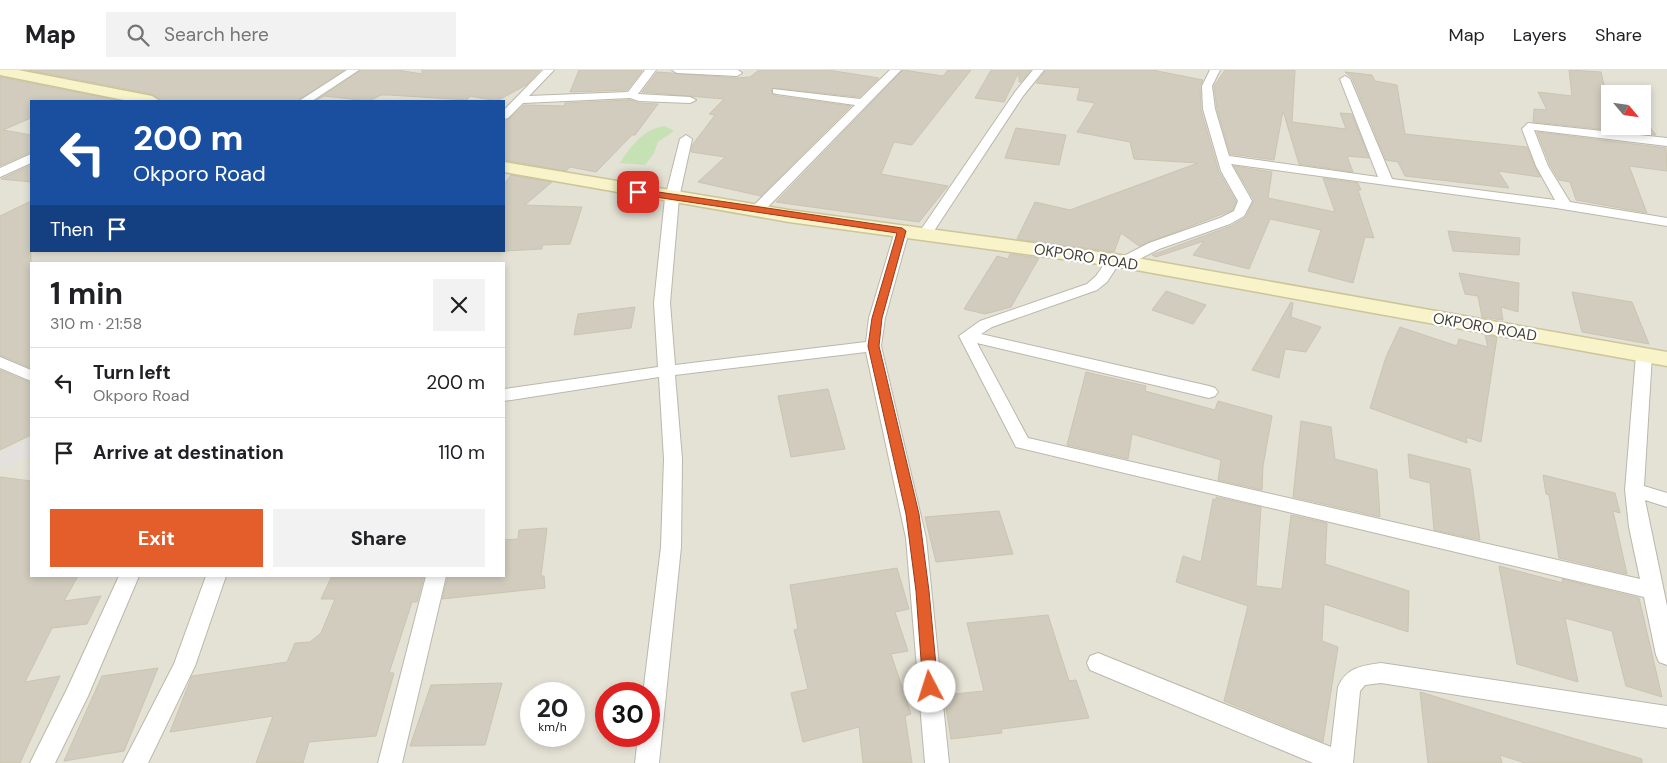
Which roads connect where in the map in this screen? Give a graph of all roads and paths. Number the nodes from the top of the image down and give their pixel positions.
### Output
1 (354, 70) edge
2 (548, 70) edge
3 (651, 70) edge
4 (677, 70) edge
5 (896, 70) edge
6 (1039, 70) edge
7 (1215, 70) edge
8 (0, 71) edge
9 (737, 74) dead end
10 (1345, 80) dead end
11 (777, 91) dead end
12 (631, 95) junction
13 (147, 100) edge
14 (307, 100) edge
15 (522, 100) junction
16 (690, 100) dead end
17 (862, 103) junction
18 (505, 115) edge
19 (686, 139) dead end
20 (1667, 142) edge
21 (30, 158) edge
22 (1224, 160) junction
23 (505, 167) edge
24 (0, 173) edge
25 (1386, 183) junction
26 (672, 198) junction
27 (1564, 204) junction
28 (756, 210) junction
29 (1667, 222) edge
30 (902, 231) junction
31 (925, 234) junction
32 (1118, 261) junction
33 (967, 336) junction
34 (873, 346) junction
35 (1644, 355) junction
36 (1667, 359) edge
37 (0, 362) edge
38 (665, 371) junction
39 (30, 376) edge
40 (1209, 392) dead end
41 (505, 395) edge
42 (1634, 490) junction
43 (1667, 500) edge
44 (129, 577) edge
45 (216, 577) edge
46 (436, 577) edge
47 (1653, 591) junction
48 (1667, 655) edge
49 (1098, 663) dead end
50 (1667, 717) edge
51 (42, 763) edge
52 (135, 763) edge
53 (390, 763) edge
54 (647, 763) edge
55 (937, 763) edge
56 (1341, 763) edge

1 - 14 street
2 - 15 street
3 - 12 street
4 - 9 street
5 - 17 street
6 - 31 street
7 - 22 street
8 - 13 main road
10 - 25 street
11 - 17 street
12 - 15 street
12 - 16 street
15 - 18 street
17 - 28 street
19 - 26 street
20 - 27 street
21 - 24 street
22 - 25 street
22 - 32 street
23 - 26 main road, OKPORO ROAD
25 - 27 street
26 - 28 main road, OKPORO ROAD
26 - 38 street
27 - 29 street
28 - 30 main road, OKPORO ROAD
30 - 31 main road, OKPORO ROAD
30 - 34 street
31 - 32 main road, OKPORO ROAD
32 - 33 street
32 - 35 main road, OKPORO ROAD
33 - 40 street
33 - 47 street
34 - 38 street
34 - 55 street
35 - 36 main road, OKPORO ROAD
35 - 42 street
37 - 39 street
38 - 41 street
38 - 54 street
42 - 43 street
42 - 47 street
44 - 51 street
45 - 52 street
46 - 53 street
47 - 48 street
49 - 56 street
50 - 56 street

